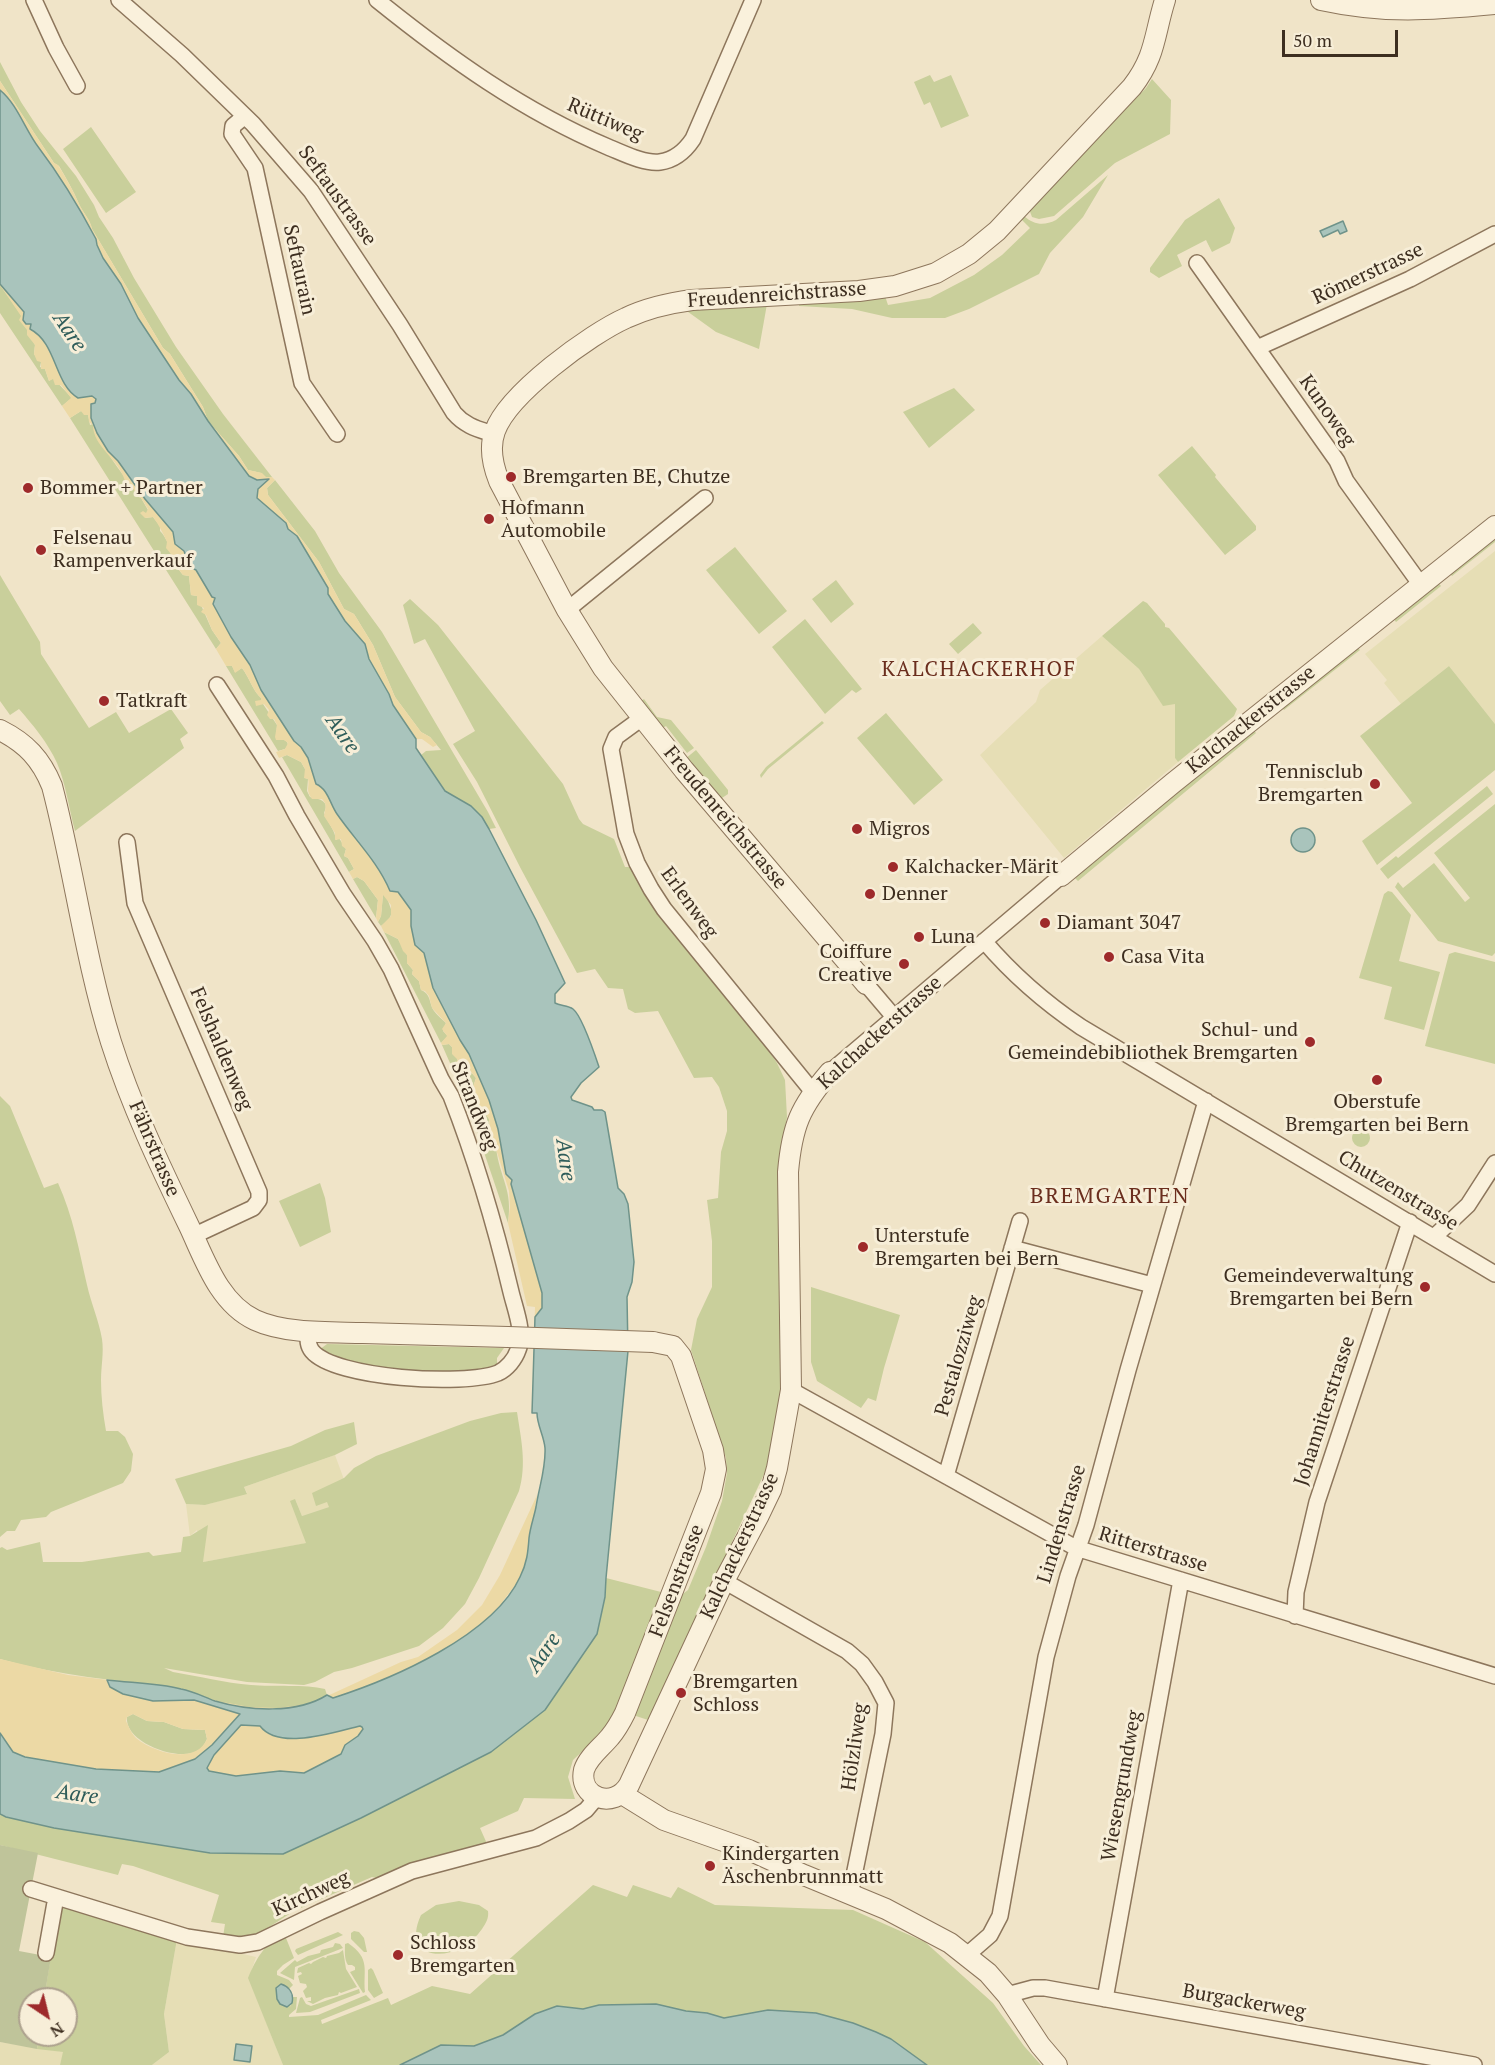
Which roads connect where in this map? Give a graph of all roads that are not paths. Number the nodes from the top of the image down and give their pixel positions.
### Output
1 (34, 0) edge
2 (119, 0) edge
3 (377, 0) edge
4 (753, 0) edge
5 (1165, 0) edge
6 (1321, 0) edge
7 (1495, 4) edge
8 (77, 86) dead end
9 (245, 116) junction
10 (1495, 234) edge
11 (1197, 263) dead end
12 (1257, 348) junction
13 (337, 434) dead end
14 (493, 434) junction
15 (705, 498) dead end
16 (1495, 526) edge
17 (1421, 585) junction
18 (567, 610) junction
19 (217, 685) dead end
20 (642, 718) junction
21 (0, 730) edge
22 (127, 842) dead end
23 (1061, 876) joint
24 (984, 941) junction
25 (866, 984) joint
26 (894, 1017) junction
27 (830, 1072) joint
28 (813, 1092) junction
29 (1206, 1101) junction
30 (1495, 1163) edge
31 (1020, 1221) dead end
32 (1410, 1222) junction
33 (193, 1236) junction
34 (1434, 1237) junction
35 (1012, 1248) junction
36 (1495, 1274) edge
37 (1152, 1285) junction
38 (308, 1330) junction
39 (653, 1342) joint
40 (791, 1390) junction
41 (946, 1476) junction
42 (1076, 1548) junction
43 (1181, 1580) junction
44 (724, 1581) junction
45 (1295, 1616) junction
46 (1495, 1676) edge
47 (622, 1794) junction
48 (597, 1797) junction
49 (30, 1889) dead end
50 (850, 1895) junction
51 (56, 1897) junction
52 (46, 1953) dead end
53 (967, 1955) junction
54 (1007, 1995) junction
55 (1105, 1999) junction
56 (1057, 2065) edge
57 (1474, 2065) edge

1 - 8 street
2 - 9 street, Seftaustrasse
3 - 4 street, Rüttiweg
5 - 14 street, Freudenreichstrasse
6 - 7 street
9 - 13 street, Seftaurain
9 - 14 street, Seftaustrasse
10 - 12 street, Römerstrasse
11 - 12 street, Kunoweg
12 - 17 street, Kunoweg
14 - 18 street, Freudenreichstrasse
15 - 18 street
16 - 17 street, Kalchackerstrasse
17 - 23 street, Kalchackerstrasse
18 - 20 street, Freudenreichstrasse
19 - 38 street, Strandweg
20 - 25 street, Freudenreichstrasse
20 - 28 street, Erlenweg
21 - 33 street, Fährstrasse
22 - 33 street, Felshaldenweg
23 - 24 street, Kalchackerstrasse
24 - 26 street, Kalchackerstrasse
24 - 29 street, Chutzenstrasse
25 - 26 street, Freudenreichstrasse
26 - 27 street, Kalchackerstrasse
27 - 28 street, Kalchackerstrasse
28 - 40 street, Kalchackerstrasse
29 - 32 street, Chutzenstrasse
29 - 37 street, Lindenstrasse
30 - 34 street
31 - 35 street, Pestalozziweg
32 - 34 street, Chutzenstrasse
32 - 45 street, Johanniterstrasse
33 - 38 street, Fährstrasse
34 - 36 street, Chutzenstrasse
35 - 37 street
35 - 41 street, Pestalozziweg
37 - 42 street, Lindenstrasse
38 - 39 street, Fährstrasse, bridge
39 - 48 street, Felsenstrasse
40 - 41 street, Ritterstrasse
40 - 44 street, Kalchackerstrasse
41 - 42 street, Ritterstrasse
42 - 43 street, Ritterstrasse
42 - 53 street, Lindenstrasse
43 - 45 street, Ritterstrasse
43 - 55 street, Wiesengrundweg
44 - 47 street, Kalchackerstrasse
44 - 50 street, Hölzliweg
45 - 46 street, Ritterstrasse
47 - 48 street
47 - 50 street
48 - 51 street, Kirchweg
49 - 51 street, Kirchweg
50 - 53 street
51 - 52 street
53 - 54 street
54 - 55 street, Burgackerweg
54 - 56 street
55 - 57 street, Burgackerweg

